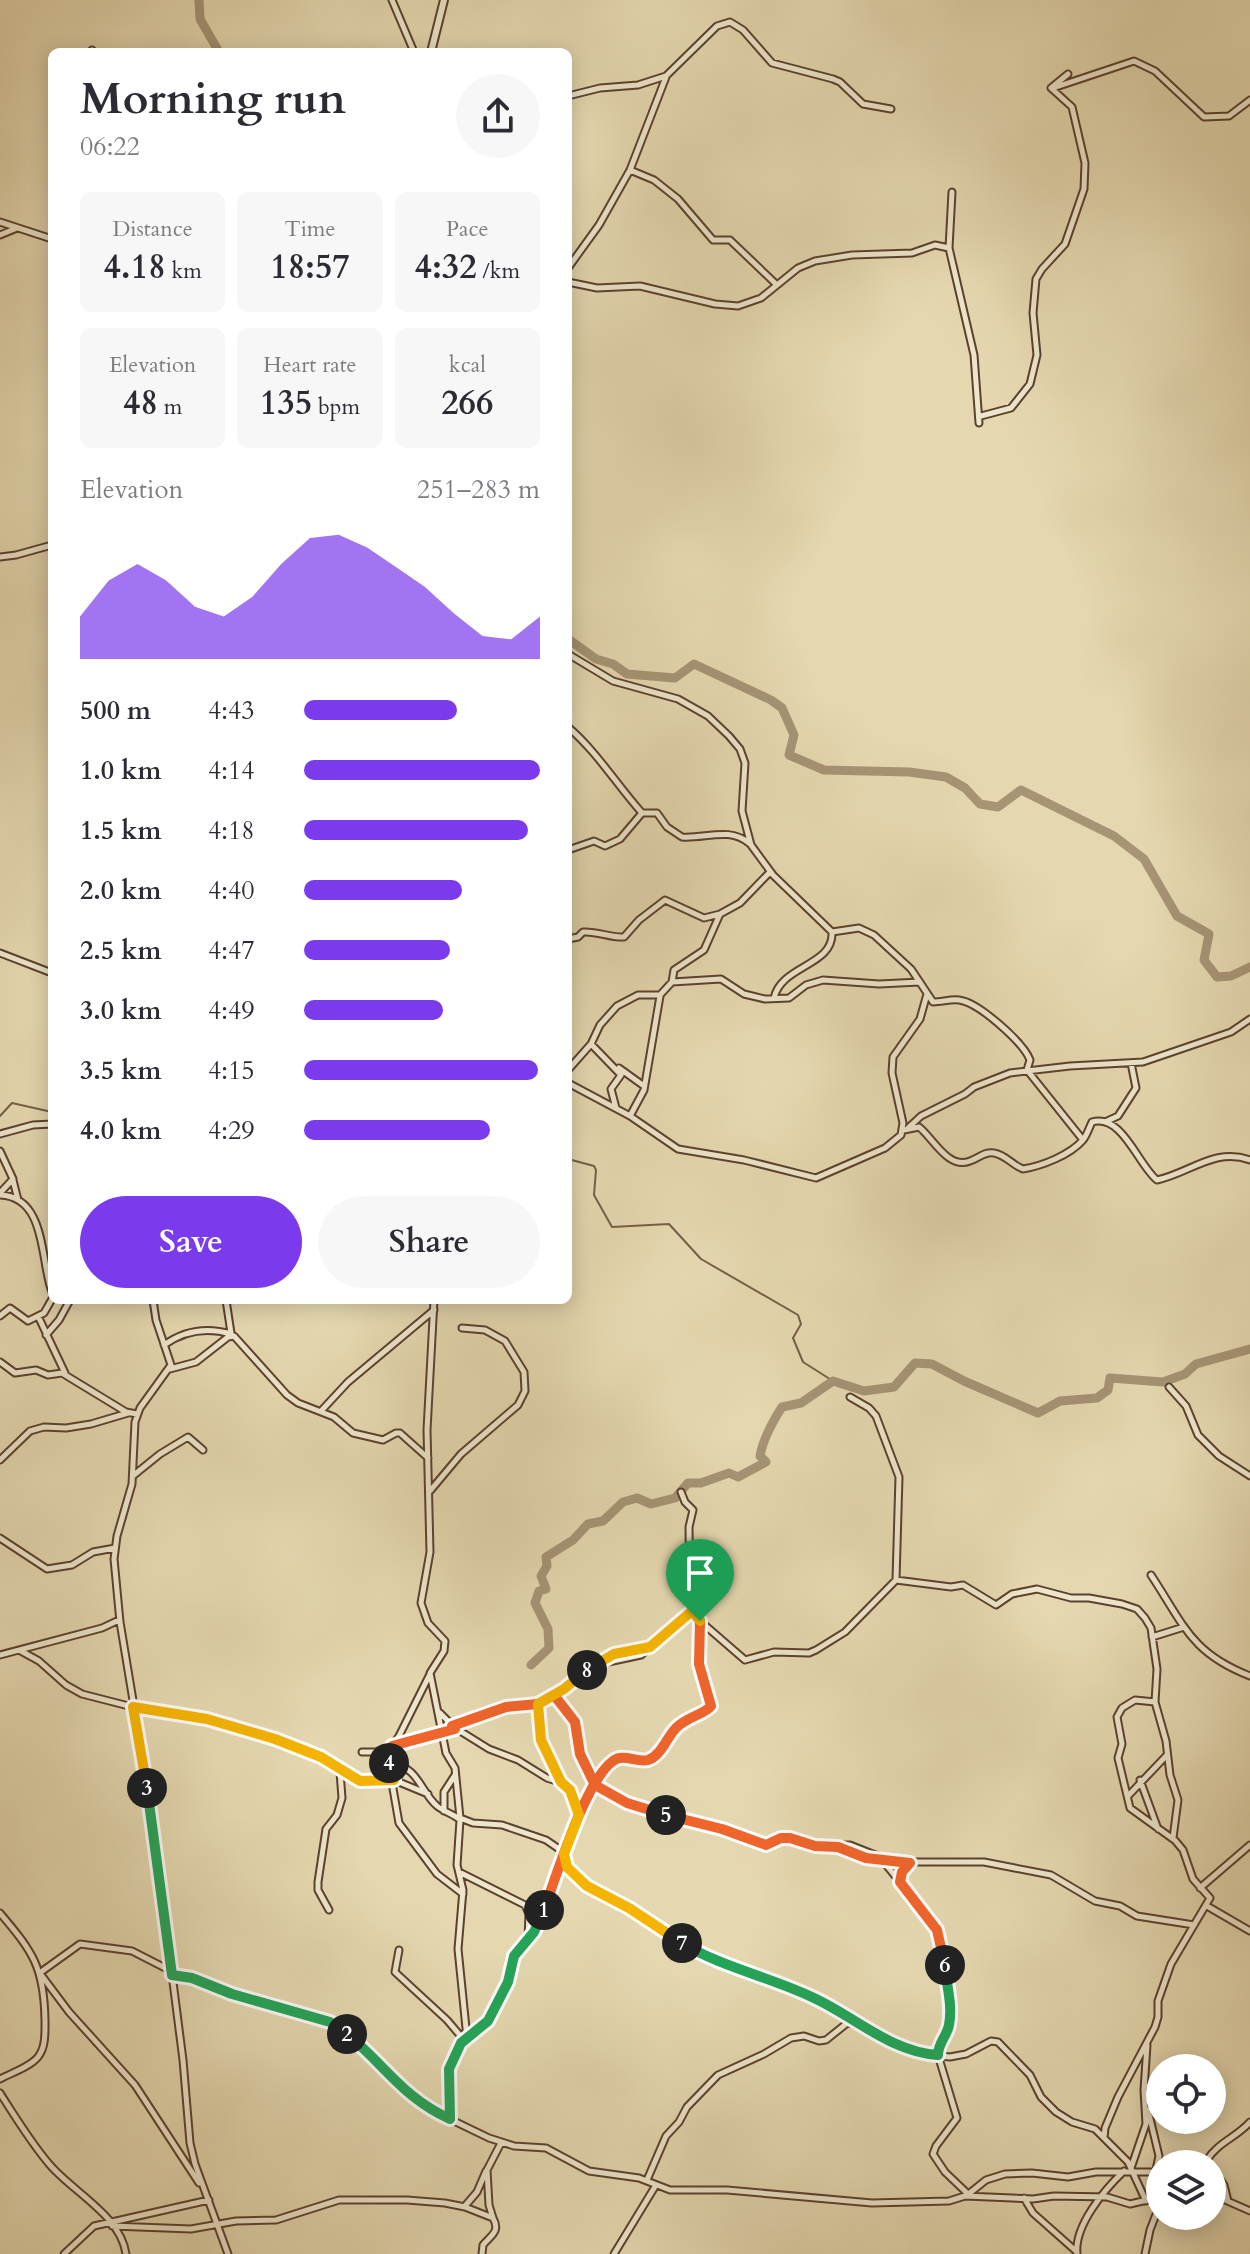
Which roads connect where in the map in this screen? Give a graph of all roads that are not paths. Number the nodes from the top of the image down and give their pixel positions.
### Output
1 (392, 0) edge
2 (444, 0) edge
3 (412, 48) edge
4 (432, 48) edge
5 (1068, 74) dead end
6 (666, 76) junction
7 (1051, 88) junction
8 (572, 95) edge
9 (1250, 100) edge
10 (891, 109) dead end
11 (630, 170) junction
12 (952, 192) dead end
13 (0, 222) edge
14 (18, 227) junction
15 (0, 235) edge
16 (48, 238) edge
17 (949, 248) junction
18 (572, 262) edge
19 (572, 283) edge
20 (777, 285) junction
21 (48, 546) edge
22 (0, 557) edge
23 (572, 656) edge
24 (572, 731) edge
25 (642, 813) junction
26 (751, 845) junction
27 (572, 849) edge
28 (770, 872) junction
29 (720, 914) junction
30 (832, 932) junction
31 (572, 939) edge
32 (0, 953) edge
33 (48, 971) edge
34 (672, 982) junction
35 (920, 982) junction
36 (927, 994) junction
37 (660, 995) junction
38 (774, 998) junction
39 (1250, 1019) edge
40 (591, 1044) junction
41 (611, 1062) junction
42 (1131, 1063) junction
43 (572, 1065) edge
44 (1027, 1070) junction
45 (572, 1085) edge
46 (645, 1086) junction
47 (616, 1109) junction
48 (630, 1116) junction
49 (1105, 1122) junction
50 (48, 1124) edge
51 (905, 1129) junction
52 (0, 1134) edge
53 (1083, 1140) junction
54 (0, 1151) edge
55 (1250, 1160) edge
56 (13, 1179) junction
57 (0, 1194) edge
58 (18, 1200) junction
59 (48, 1272) edge
60 (49, 1304) edge
61 (68, 1304) edge
62 (154, 1304) edge
63 (227, 1304) edge
64 (434, 1304) edge
65 (434, 1310) junction
66 (0, 1316) edge
67 (38, 1316) junction
68 (462, 1328) dead end
69 (46, 1335) junction
70 (230, 1336) junction
71 (164, 1345) junction
72 (0, 1362) edge
73 (170, 1369) junction
74 (67, 1374) junction
75 (1169, 1387) dead end
76 (850, 1397) dead end
77 (322, 1410) junction
78 (129, 1412) junction
79 (137, 1414) junction
80 (203, 1450) dead end
81 (428, 1458) junction
82 (0, 1460) edge
83 (133, 1476) junction
84 (1250, 1476) edge
85 (429, 1492) junction
86 (681, 1492) dead end
87 (0, 1538) edge
88 (115, 1548) junction
89 (1151, 1575) dead end
90 (896, 1580) junction
91 (692, 1611) junction
92 (119, 1620) junction
93 (700, 1621) junction
94 (1184, 1627) junction
95 (1152, 1637) junction
96 (19, 1650) junction
97 (1, 1653) edge
98 (430, 1673) junction
99 (1250, 1676) edge
100 (554, 1695) junction
101 (1155, 1702) junction
102 (538, 1704) junction
103 (133, 1707) junction
104 (439, 1712) junction
105 (453, 1728) junction
106 (444, 1731) junction
107 (392, 1746) junction
108 (362, 1752) dead end
109 (1167, 1755) junction
110 (389, 1762) junction
111 (339, 1769) junction
112 (456, 1774) junction
113 (394, 1780) junction
114 (1140, 1780) junction
115 (561, 1782) junction
116 (595, 1785) junction
117 (429, 1794) junction
118 (1127, 1796) junction
119 (444, 1811) junction
120 (579, 1815) junction
121 (460, 1818) junction
122 (1159, 1830) junction
123 (1174, 1840) junction
124 (1250, 1845) edge
125 (564, 1854) junction
126 (880, 1859) junction
127 (910, 1863) junction
128 (459, 1872) junction
129 (900, 1882) junction
130 (1200, 1888) junction
131 (463, 1894) junction
132 (1207, 1906) junction
133 (329, 1910) dead end
134 (0, 1913) edge
135 (1194, 1925) junction
136 (1250, 1931) edge
137 (528, 1939) junction
138 (399, 1950) dead end
139 (171, 1973) junction
140 (41, 1974) junction
141 (857, 2021) junction
142 (465, 2039) junction
143 (1148, 2040) junction
144 (938, 2055) junction
145 (0, 2079) edge
146 (0, 2093) edge
147 (1144, 2098) junction
148 (450, 2119) junction
149 (1250, 2122) edge
150 (1104, 2138) junction
151 (501, 2143) junction
152 (1157, 2150) edge
153 (1214, 2150) edge
154 (487, 2170) junction
155 (1129, 2170) junction
156 (1146, 2171) edge
157 (647, 2180) junction
158 (656, 2185) junction
159 (203, 2187) junction
160 (1226, 2193) edge
161 (966, 2195) junction
162 (1101, 2197) junction
163 (1024, 2198) junction
164 (209, 2200) junction
165 (1146, 2201) joint
166 (1228, 2201) joint
167 (465, 2207) junction
168 (1250, 2211) edge
169 (493, 2218) junction
170 (218, 2223) junction
171 (110, 2224) junction
172 (1150, 2230) edge
173 (1077, 2253) edge
174 (64, 2254) edge
175 (126, 2254) edge
176 (228, 2254) edge
177 (482, 2254) edge
178 (614, 2254) edge
179 (1145, 2254) edge

1 - 3 street
2 - 4 street
5 - 7 street
6 - 8 street
6 - 10 street
6 - 11 street
7 - 9 street
7 - 17 street
11 - 18 street
11 - 20 street
12 - 17 street
13 - 14 street
14 - 15 street
14 - 16 street
17 - 20 street
19 - 20 street
21 - 22 street
23 - 26 street
24 - 25 street
25 - 26 street
25 - 27 street
26 - 28 street
28 - 29 street
28 - 30 street
29 - 31 street
29 - 34 street
30 - 35 street
30 - 38 street
32 - 33 street
34 - 37 street
34 - 38 street
35 - 36 street
35 - 38 street
36 - 44 street
36 - 51 street
37 - 40 street
37 - 46 street
39 - 42 street
40 - 41 street
40 - 43 street
41 - 46 street
41 - 47 street
42 - 44 street
42 - 49 street
44 - 51 street
44 - 53 street
45 - 47 street
46 - 48 street
47 - 48 street
48 - 51 street
49 - 53 street
49 - 55 street
50 - 52 street
51 - 53 street
54 - 56 street
56 - 57 street
56 - 58 street
57 - 58 street
58 - 59 street
60 - 67 street
61 - 69 street
62 - 71 street
63 - 70 street
64 - 65 street
65 - 77 street
65 - 81 street
66 - 67 street
67 - 69 street
68 - 85 street
69 - 74 street
70 - 71 street
70 - 73 street
70 - 77 street
71 - 73 street
72 - 74 street
73 - 79 street
74 - 78 street
75 - 84 street
76 - 90 street
77 - 81 street
78 - 79 street
78 - 82 street
79 - 83 street
80 - 83 street
81 - 85 street
83 - 88 street
85 - 98 street
86 - 91 street
87 - 88 street
88 - 92 street
89 - 94 street
90 - 93 street
90 - 95 street
91 - 93 street
91 - 100 street
92 - 96 street
92 - 103 street
93 - 116 street
94 - 95 street
94 - 99 street
95 - 101 street
96 - 97 street
96 - 103 street
98 - 104 street
98 - 107 street
100 - 102 street
100 - 116 street
101 - 109 street
101 - 118 street
102 - 105 street
102 - 115 street
103 - 111 street
103 - 139 street
104 - 105 street
104 - 106 street
105 - 106 street
105 - 115 street
106 - 107 street
106 - 112 street
107 - 108 street
107 - 110 street
109 - 114 street
109 - 123 street
110 - 113 street
110 - 117 street
111 - 113 street
111 - 133 street
112 - 119 street
112 - 121 street
113 - 117 street
113 - 131 street
114 - 118 street
114 - 122 street
115 - 120 street
116 - 120 street
116 - 126 street
117 - 119 street
118 - 122 street
119 - 121 street
120 - 125 street
121 - 125 street
121 - 128 street
122 - 123 street
123 - 130 street
124 - 130 street
125 - 137 street
125 - 141 street
126 - 127 street
126 - 129 street
127 - 129 street
127 - 135 street
128 - 131 street
128 - 137 street
129 - 144 street
130 - 132 street
131 - 142 street
132 - 135 street
132 - 136 street
134 - 140 street
135 - 143 street
137 - 142 street
138 - 142 street
139 - 140 street
139 - 148 street
139 - 159 street
140 - 145 street
140 - 159 street
141 - 144 street
141 - 157 street
142 - 148 street
143 - 147 street
143 - 150 street
144 - 150 street
144 - 161 street
146 - 171 street
147 - 152 street
147 - 155 street
148 - 151 street
149 - 153 street
150 - 155 street
151 - 154 street
151 - 157 street
154 - 167 street
154 - 169 street
155 - 156 street
155 - 161 street
155 - 162 street
155 - 165 street
157 - 158 street
158 - 161 street
158 - 178 street
159 - 164 street
160 - 166 street
161 - 163 street
162 - 163 street
162 - 165 street
162 - 173 street
163 - 173 street
164 - 170 street
164 - 171 street
166 - 168 street
167 - 169 street
167 - 170 street
169 - 177 street
170 - 171 street
170 - 176 street
171 - 174 street
171 - 175 street
172 - 179 street

